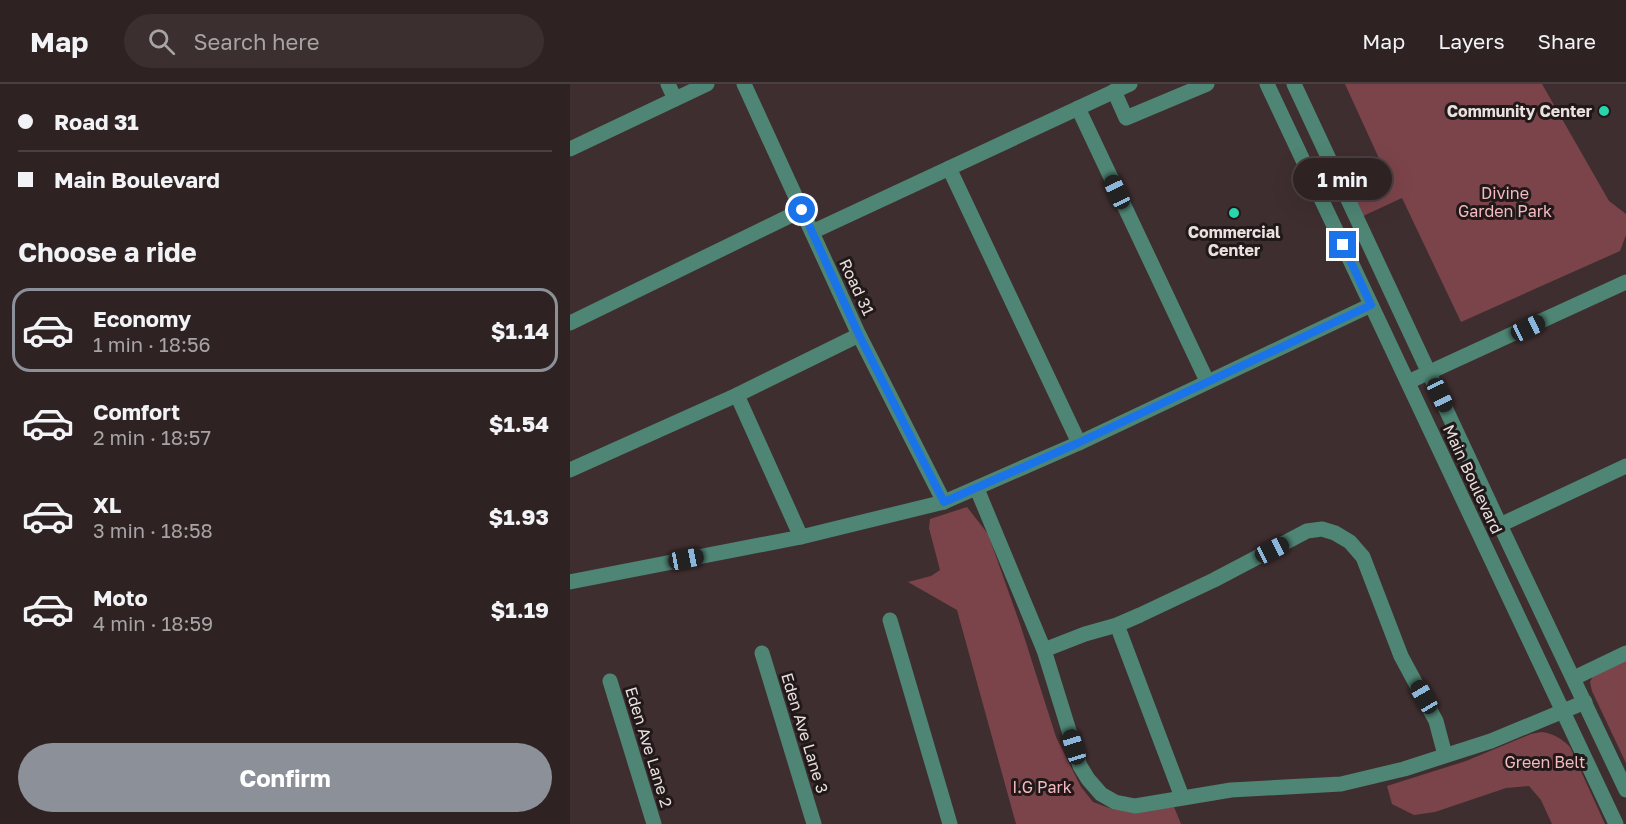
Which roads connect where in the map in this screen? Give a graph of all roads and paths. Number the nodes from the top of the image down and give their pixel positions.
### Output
1 (668, 84) edge
2 (707, 84) edge
3 (744, 84) edge
4 (1130, 84) edge
5 (1207, 84) edge
6 (1267, 84) edge
7 (1294, 84) edge
8 (1114, 91) junction
9 (675, 99) junction
10 (1078, 108) junction
11 (570, 149) edge
12 (949, 168) junction
13 (802, 210) junction
14 (812, 232) junction
15 (1626, 282) edge
16 (1371, 305) junction
17 (570, 323) edge
18 (859, 335) junction
19 (1430, 373) junction
20 (1207, 381) junction
21 (1408, 382) junction
22 (737, 395) junction
23 (1078, 443) junction
24 (1626, 466) edge
25 (570, 470) edge
26 (976, 489) junction
27 (944, 502) junction
28 (1500, 525) junction
29 (801, 537) junction
30 (570, 582) edge
31 (890, 620) dead end
32 (1117, 625) junction
33 (1044, 651) junction
34 (762, 653) dead end
35 (1626, 653) edge
36 (1574, 678) junction
37 (610, 681) dead end
38 (1585, 702) junction
39 (1563, 712) junction
40 (1445, 755) junction
41 (1626, 790) edge
42 (1182, 797) junction
43 (654, 824) edge
44 (814, 824) edge
45 (950, 824) edge
46 (1616, 824) edge

1 - 9 street
2 - 9 street
3 - 13 street, Road 31
4 - 8 street
5 - 8 street
6 - 16 street, Main Boulevard
7 - 19 street, Main Boulevard
8 - 10 street
9 - 11 street
10 - 12 street
10 - 20 street
12 - 14 street
12 - 23 street
13 - 14 street, Road 31
13 - 17 street
14 - 18 street, Road 31
15 - 19 street
16 - 20 street
16 - 21 street, Main Boulevard
18 - 22 street
18 - 27 street, Road 31
19 - 21 street
19 - 28 street, Main Boulevard
20 - 23 street
21 - 39 street, Main Boulevard
22 - 25 street
22 - 29 street
23 - 26 street
24 - 28 street
26 - 27 street
26 - 33 street
27 - 29 street
28 - 36 street, Main Boulevard
29 - 30 street
31 - 45 street
32 - 33 street
32 - 40 street
32 - 42 street
33 - 42 street
34 - 44 street, Eden Ave Lane 3
35 - 36 street
36 - 38 street, Main Boulevard
37 - 43 street, Eden Ave Lane 2
38 - 39 street
38 - 41 street, Main Boulevard
39 - 40 street
39 - 46 street, Main Boulevard
40 - 42 street

